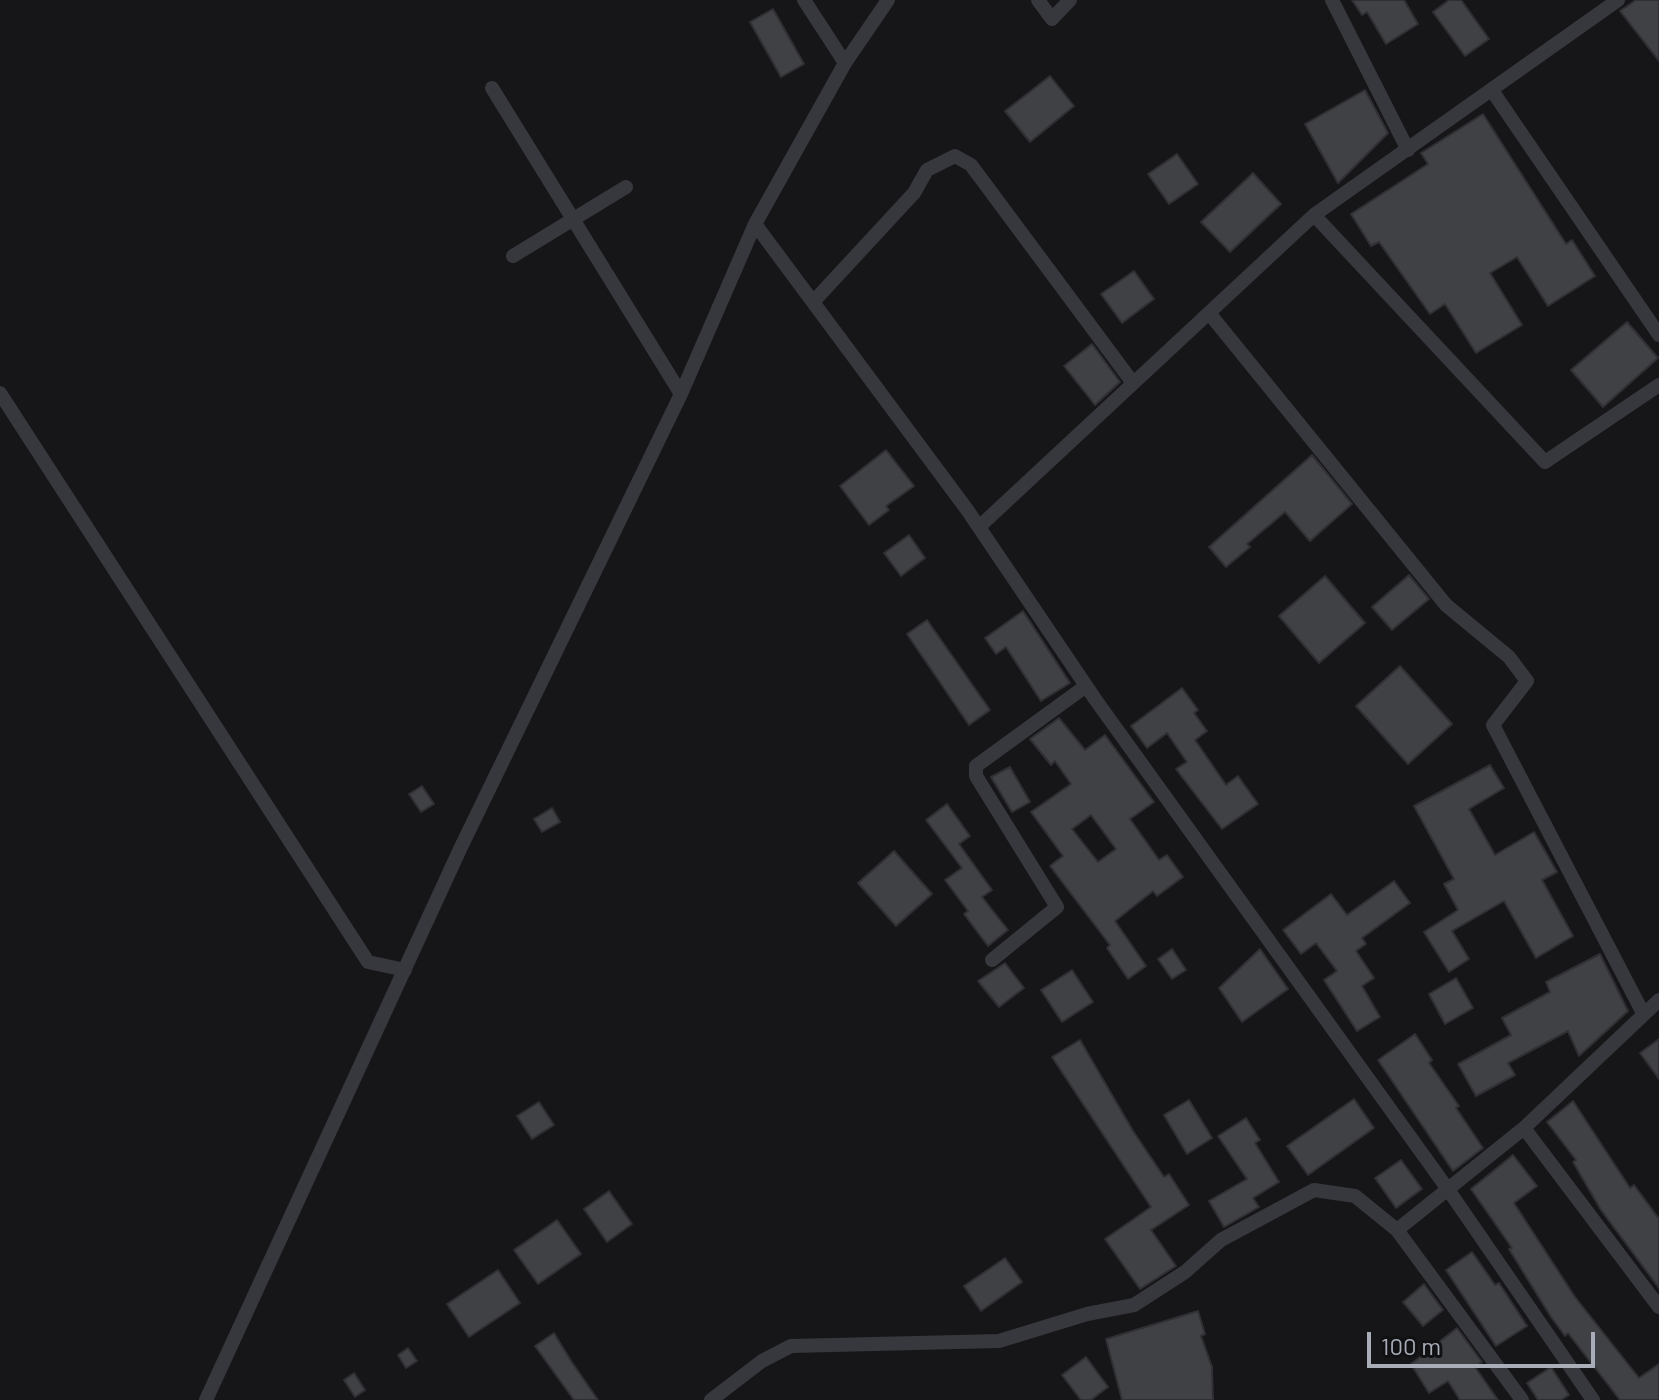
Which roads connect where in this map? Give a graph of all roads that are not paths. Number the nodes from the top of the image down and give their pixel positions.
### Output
1 (804, 0) edge
2 (888, 0) edge
3 (1038, 0) edge
4 (1070, 0) edge
5 (1332, 0) edge
6 (1591, 0) edge
7 (1618, 0) edge
8 (1600, 13) junction
9 (845, 63) junction
10 (492, 88) dead end
11 (1493, 92) junction
12 (1408, 150) junction
13 (626, 187) dead end
14 (1314, 215) junction
15 (573, 219) junction
16 (755, 224) junction
17 (513, 256) dead end
18 (814, 301) junction
19 (1209, 313) junction
20 (1659, 335) edge
21 (1133, 383) junction
22 (1659, 385) edge
23 (0, 393) edge
24 (681, 394) junction
25 (979, 527) junction
26 (1086, 686) junction
27 (992, 960) dead end
28 (405, 970) junction
29 (1658, 1002) edge
30 (1643, 1013) junction
31 (1524, 1128) junction
32 (1447, 1188) junction
33 (1397, 1230) junction
34 (1659, 1307) edge
35 (206, 1400) edge
36 (711, 1400) edge
37 (1522, 1400) edge
38 (1593, 1400) edge

1 - 9 street
2 - 9 street
3 - 4 street
5 - 12 street
6 - 8 street
7 - 8 street
8 - 11 street
9 - 16 street
10 - 15 street
11 - 12 street
11 - 20 street
12 - 14 street
13 - 15 street
14 - 19 street
14 - 22 street
15 - 17 street
15 - 24 street
16 - 18 street
16 - 24 street
18 - 21 street
18 - 25 street
19 - 21 street
19 - 30 street
21 - 25 street
23 - 28 street
24 - 28 street
25 - 26 street
26 - 27 street
26 - 32 street
28 - 35 street
29 - 30 street
30 - 31 street
31 - 32 street
31 - 34 street
32 - 33 street
32 - 38 street
33 - 36 street
33 - 37 street

